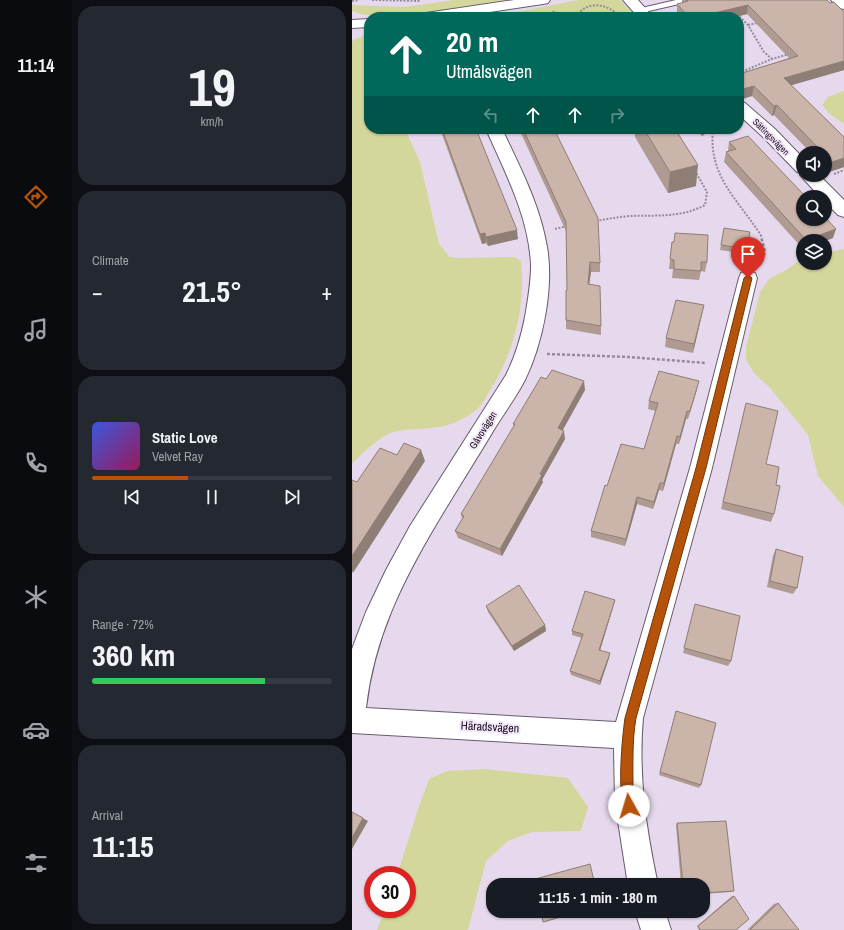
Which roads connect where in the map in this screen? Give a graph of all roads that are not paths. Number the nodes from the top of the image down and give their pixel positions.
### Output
1 (543, 0) edge
2 (630, 0) edge
3 (685, 0) edge
4 (838, 0) edge
5 (844, 6) edge
6 (460, 12) edge
7 (641, 12) edge
8 (649, 12) edge
9 (364, 23) edge
10 (352, 24) edge
11 (744, 110) edge
12 (496, 134) edge
13 (796, 161) edge
14 (816, 182) edge
15 (844, 211) edge
16 (748, 278) road end
17 (352, 720) edge
18 (628, 736) junction
19 (641, 878) edge
20 (652, 918) edge
21 (656, 930) edge

1 - 6 street
2 - 7 street
3 - 8 lane
4 - 5 street
9 - 10 street
11 - 13 street, Sättingsvägen
12 - 17 street, Gåvovägen
14 - 15 street
16 - 18 street
17 - 18 street, Häradsvägen
18 - 19 street
20 - 21 street

